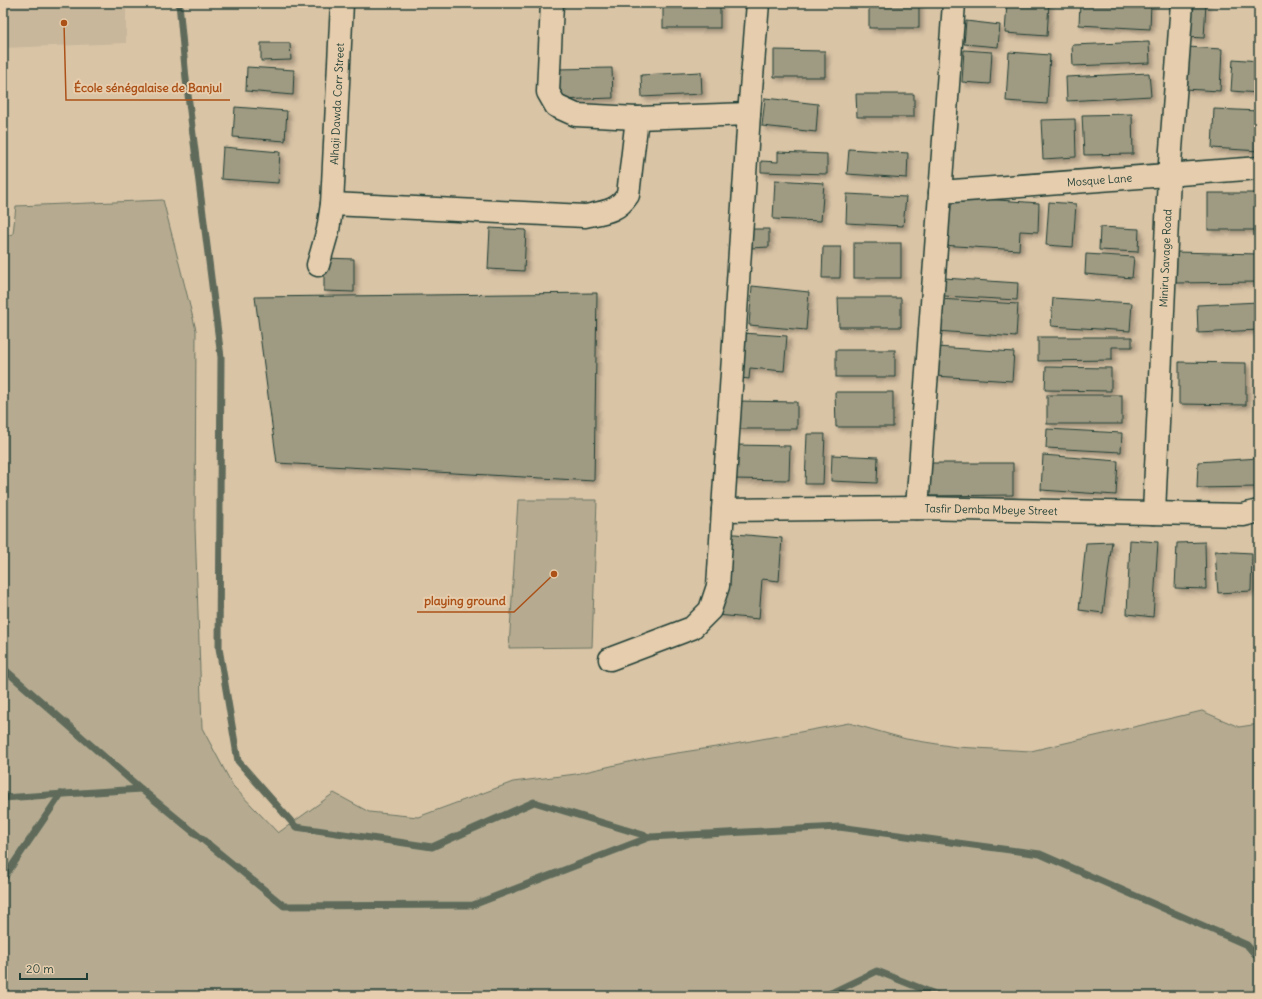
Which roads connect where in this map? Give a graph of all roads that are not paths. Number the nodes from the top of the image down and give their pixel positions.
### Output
1 (342, 3) edge
2 (552, 3) edge
3 (758, 3) edge
4 (954, 3) edge
5 (1182, 3) edge
6 (749, 114) junction
7 (637, 118) junction
8 (1259, 168) edge
9 (1169, 176) junction
10 (940, 192) junction
11 (332, 204) junction
12 (318, 265) dead end
13 (917, 508) junction
14 (723, 510) junction
15 (1259, 511) edge
16 (1154, 514) junction
17 (610, 659) dead end

1 - 11 street, Alhaji Dawda Corr Street
2 - 7 street
3 - 6 street
4 - 10 street
5 - 9 street, Miniru Savage Road
6 - 7 street
6 - 14 street
7 - 11 street
8 - 9 street, Mosque Lane
9 - 10 street, Mosque Lane
9 - 16 street, Miniru Savage Road
10 - 13 street
11 - 12 street, Alhaji Dawda Corr Street
13 - 14 street, Tasfir Demba Mbeye Street
13 - 16 street, Tasfir Demba Mbeye Street
14 - 17 street
15 - 16 street, Tasfir Demba Mbeye Street

